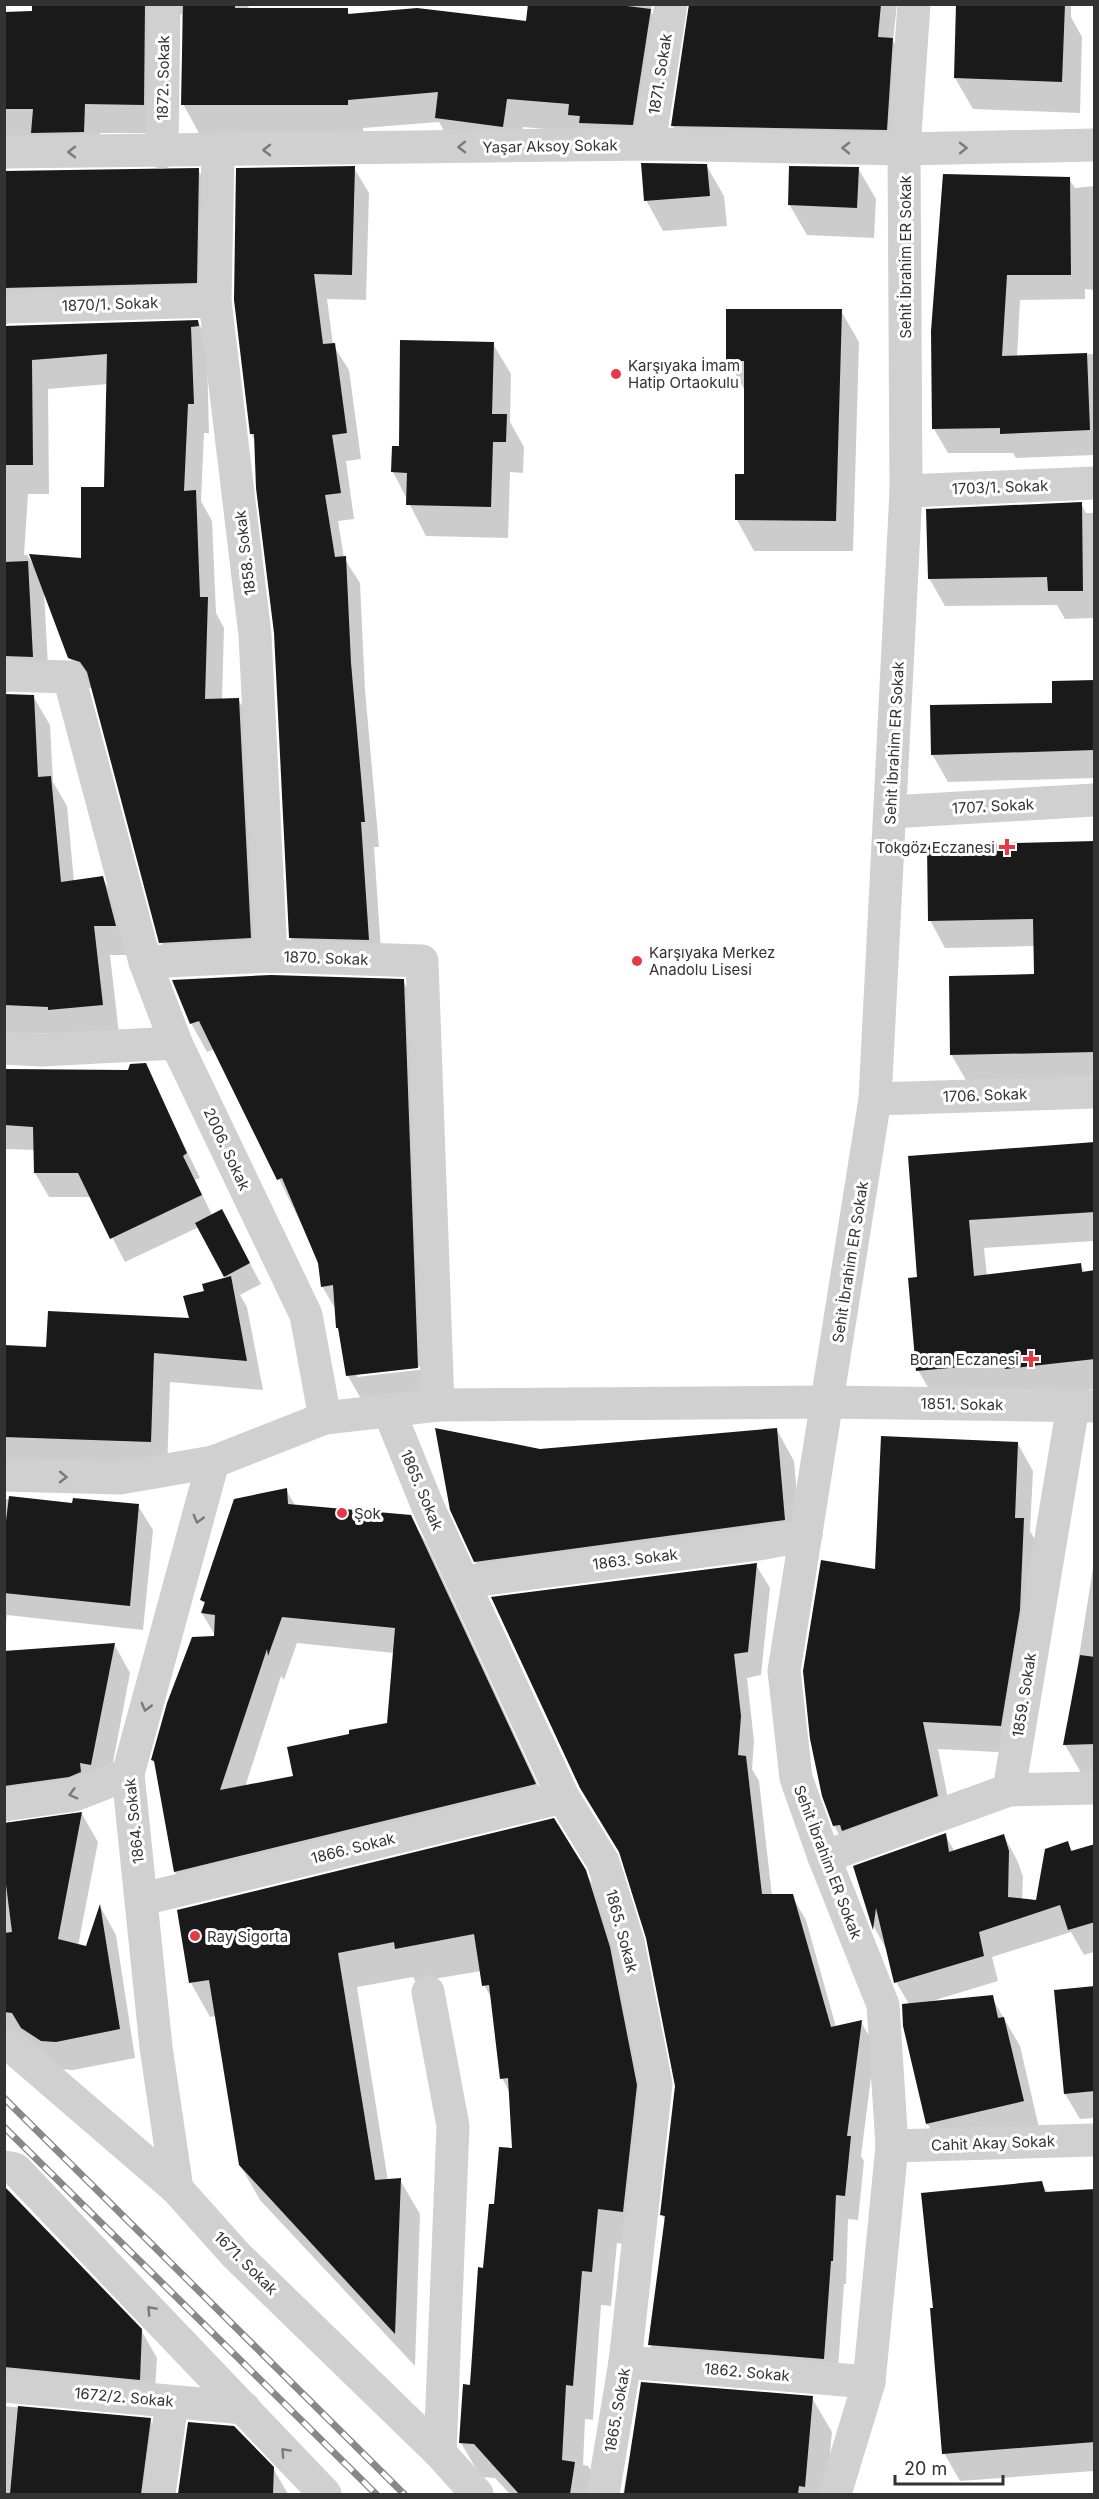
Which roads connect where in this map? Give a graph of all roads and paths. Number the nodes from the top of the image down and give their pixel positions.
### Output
1 (164, 4) edge
2 (671, 4) edge
3 (914, 4) edge
4 (649, 144) junction
5 (1095, 145) edge
6 (904, 149) junction
7 (218, 151) junction
8 (162, 152) junction
9 (4, 153) edge
10 (215, 301) junction
11 (4, 307) edge
12 (1095, 483) edge
13 (906, 491) junction
14 (4, 675) edge
15 (1095, 800) edge
16 (891, 812) junction
17 (272, 956) junction
18 (145, 962) junction
19 (176, 1043) junction
20 (4, 1048) edge
21 (1095, 1092) edge
22 (875, 1098) junction
23 (829, 1402) junction
24 (438, 1406) junction
25 (1084, 1406) edge
26 (389, 1411) junction
27 (325, 1418) junction
28 (213, 1462) junction
29 (4, 1475) edge
30 (806, 1534) junction
31 (463, 1582) junction
32 (128, 1774) junction
33 (1095, 1788) edge
34 (1009, 1790) junction
35 (562, 1797) junction
36 (4, 1805) edge
37 (824, 1857) junction
38 (143, 1899) junction
39 (428, 1992) dead end
40 (4, 2046) edge
41 (1095, 2140) edge
42 (892, 2146) junction
43 (4, 2168) edge
44 (177, 2190) junction
45 (625, 2362) junction
46 (869, 2382) junction
47 (4, 2386) edge
48 (172, 2402) junction
49 (244, 2408) junction
50 (440, 2453) junction
51 (159, 2494) edge
52 (325, 2494) edge
53 (477, 2494) edge
54 (603, 2494) edge
55 (835, 2494) edge

1 - 8 street, 1872. Sokak
2 - 4 street, 1871. Sokak
3 - 6 street, Sehit İbrahim ER Sokak
6 -> 4 street, Yaşar Aksoy Sokak
4 -> 7 street, Yaşar Aksoy Sokak
6 -> 5 street, Yaşar Aksoy Sokak
6 - 13 street, Sehit İbrahim ER Sokak
7 - 8 street, Yaşar Aksoy Sokak
7 - 10 street, 1858. Sokak
8 -> 9 street, Yaşar Aksoy Sokak
10 - 11 street, 1870/1. Sokak
10 - 17 street, 1858. Sokak
12 - 13 street, 1703/1. Sokak
13 - 16 street, Sehit İbrahim ER Sokak
14 - 18 street
15 - 16 street, 1707. Sokak
16 - 22 street, Sehit İbrahim ER Sokak
17 - 18 street, 1870. Sokak
17 - 24 street, 1870. Sokak
18 - 19 street, 2006. Sokak
19 - 20 street
19 - 27 street, 2006. Sokak
21 - 22 street, 1706. Sokak
22 - 23 street, Sehit İbrahim ER Sokak
23 - 24 street, 1851. Sokak
23 - 25 street, 1851. Sokak
23 - 30 street, Sehit İbrahim ER Sokak
24 - 26 street, 1851. Sokak
25 - 34 street, 1859. Sokak
26 - 27 street, 1851. Sokak
26 - 31 street, 1865. Sokak
27 - 28 street, 1851. Sokak
29 -> 28 street, 1851. Sokak
28 -> 32 street, 1864. Sokak
30 - 31 street, 1863. Sokak
30 - 37 street, Sehit İbrahim ER Sokak
31 - 35 street, 1865. Sokak
32 -> 36 street
32 - 38 street, 1864. Sokak
33 - 34 street
34 - 37 street
35 - 38 street, 1866. Sokak
35 - 45 street, 1865. Sokak
37 - 42 street, Sehit İbrahim ER Sokak
38 - 44 street, 1864. Sokak
39 - 50 street
40 - 44 street, 1671. Sokak
41 - 42 street, Cahit Akay Sokak
42 - 46 street, Sehit İbrahim ER Sokak
49 -> 43 street
44 - 50 street, 1671. Sokak
45 - 46 street, 1862. Sokak
45 - 54 street, 1865. Sokak
46 - 55 street, Sehit İbrahim ER Sokak
47 - 48 street, 1672/2. Sokak
48 - 49 street, 1672/2. Sokak
48 - 51 street
52 -> 49 street
50 - 53 street, 1671. Sokak

